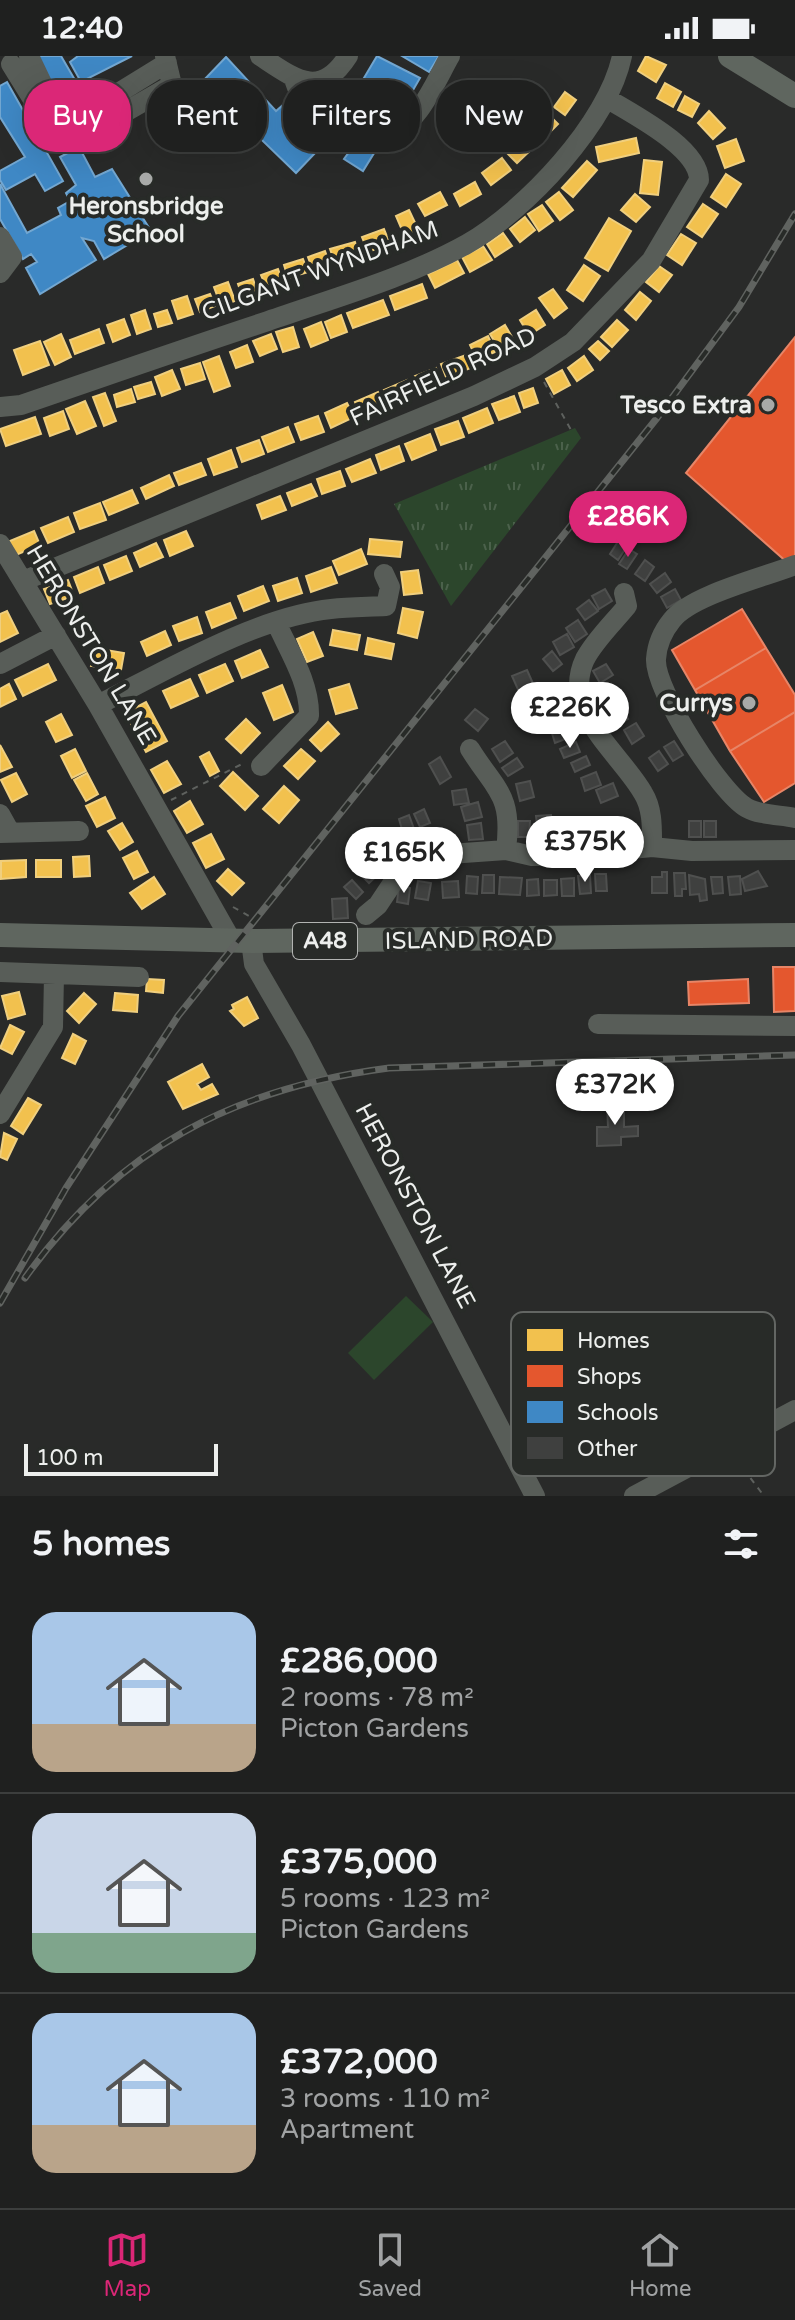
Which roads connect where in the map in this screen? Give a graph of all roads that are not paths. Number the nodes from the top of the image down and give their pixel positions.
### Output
1 (260, 56) edge
2 (348, 56) edge
3 (450, 56) edge
4 (622, 56) edge
5 (730, 56) edge
6 (15, 62) edge
7 (294, 79) joint
8 (328, 79) junction
9 (29, 80) edge
10 (795, 96) edge
11 (608, 99) junction
12 (0, 237) edge
13 (0, 273) edge
14 (0, 407) edge
15 (0, 544) edge
16 (795, 565) edge
17 (384, 574) dead end
18 (23, 581) junction
19 (630, 601) dead end
20 (276, 622) junction
21 (56, 635) junction
22 (0, 664) edge
23 (98, 705) junction
24 (471, 760) dead end
25 (261, 766) road end
26 (0, 814) edge
27 (795, 818) edge
28 (79, 831) dead end
29 (5, 833) edge
30 (652, 847) junction
31 (506, 850) junction
32 (795, 850) edge
33 (366, 915) dead end
34 (0, 935) edge
35 (795, 935) edge
36 (241, 940) junction
37 (0, 972) edge
38 (54, 975) junction
39 (139, 977) dead end
40 (598, 1024) dead end
41 (795, 1026) edge
42 (0, 1114) edge
43 (795, 1410) edge
44 (775, 1421) edge
45 (511, 1450) edge
46 (525, 1476) edge
47 (672, 1476) edge
48 (535, 1496) edge
49 (634, 1496) edge

1 - 7 street
2 - 8 street
3 - 8 street
4 - 11 street, CILGANT WYNDHAM
5 - 10 main road
6 - 9 street
7 - 8 street
11 - 14 street, CILGANT WYNDHAM
11 - 18 street, FAIRFIELD ROAD
12 - 13 street
15 - 18 street, HERONSTON LANE
16 - 27 street
17 - 20 street
18 - 21 street, HERONSTON LANE
19 - 30 street
20 - 23 street
20 - 25 street
21 - 22 street
21 - 23 street, HERONSTON LANE
23 - 36 street, HERONSTON LANE
24 - 31 street
26 - 29 street
28 - 29 street
30 - 31 street
30 - 32 street
31 - 33 street
34 - 36 main road, ISLAND ROAD / A48
35 - 36 main road, ISLAND ROAD / A48
36 - 45 street, HERONSTON LANE
37 - 38 street
38 - 39 street
38 - 42 street
40 - 41 street
43 - 44 street
46 - 48 street, HERONSTON LANE
47 - 49 street

